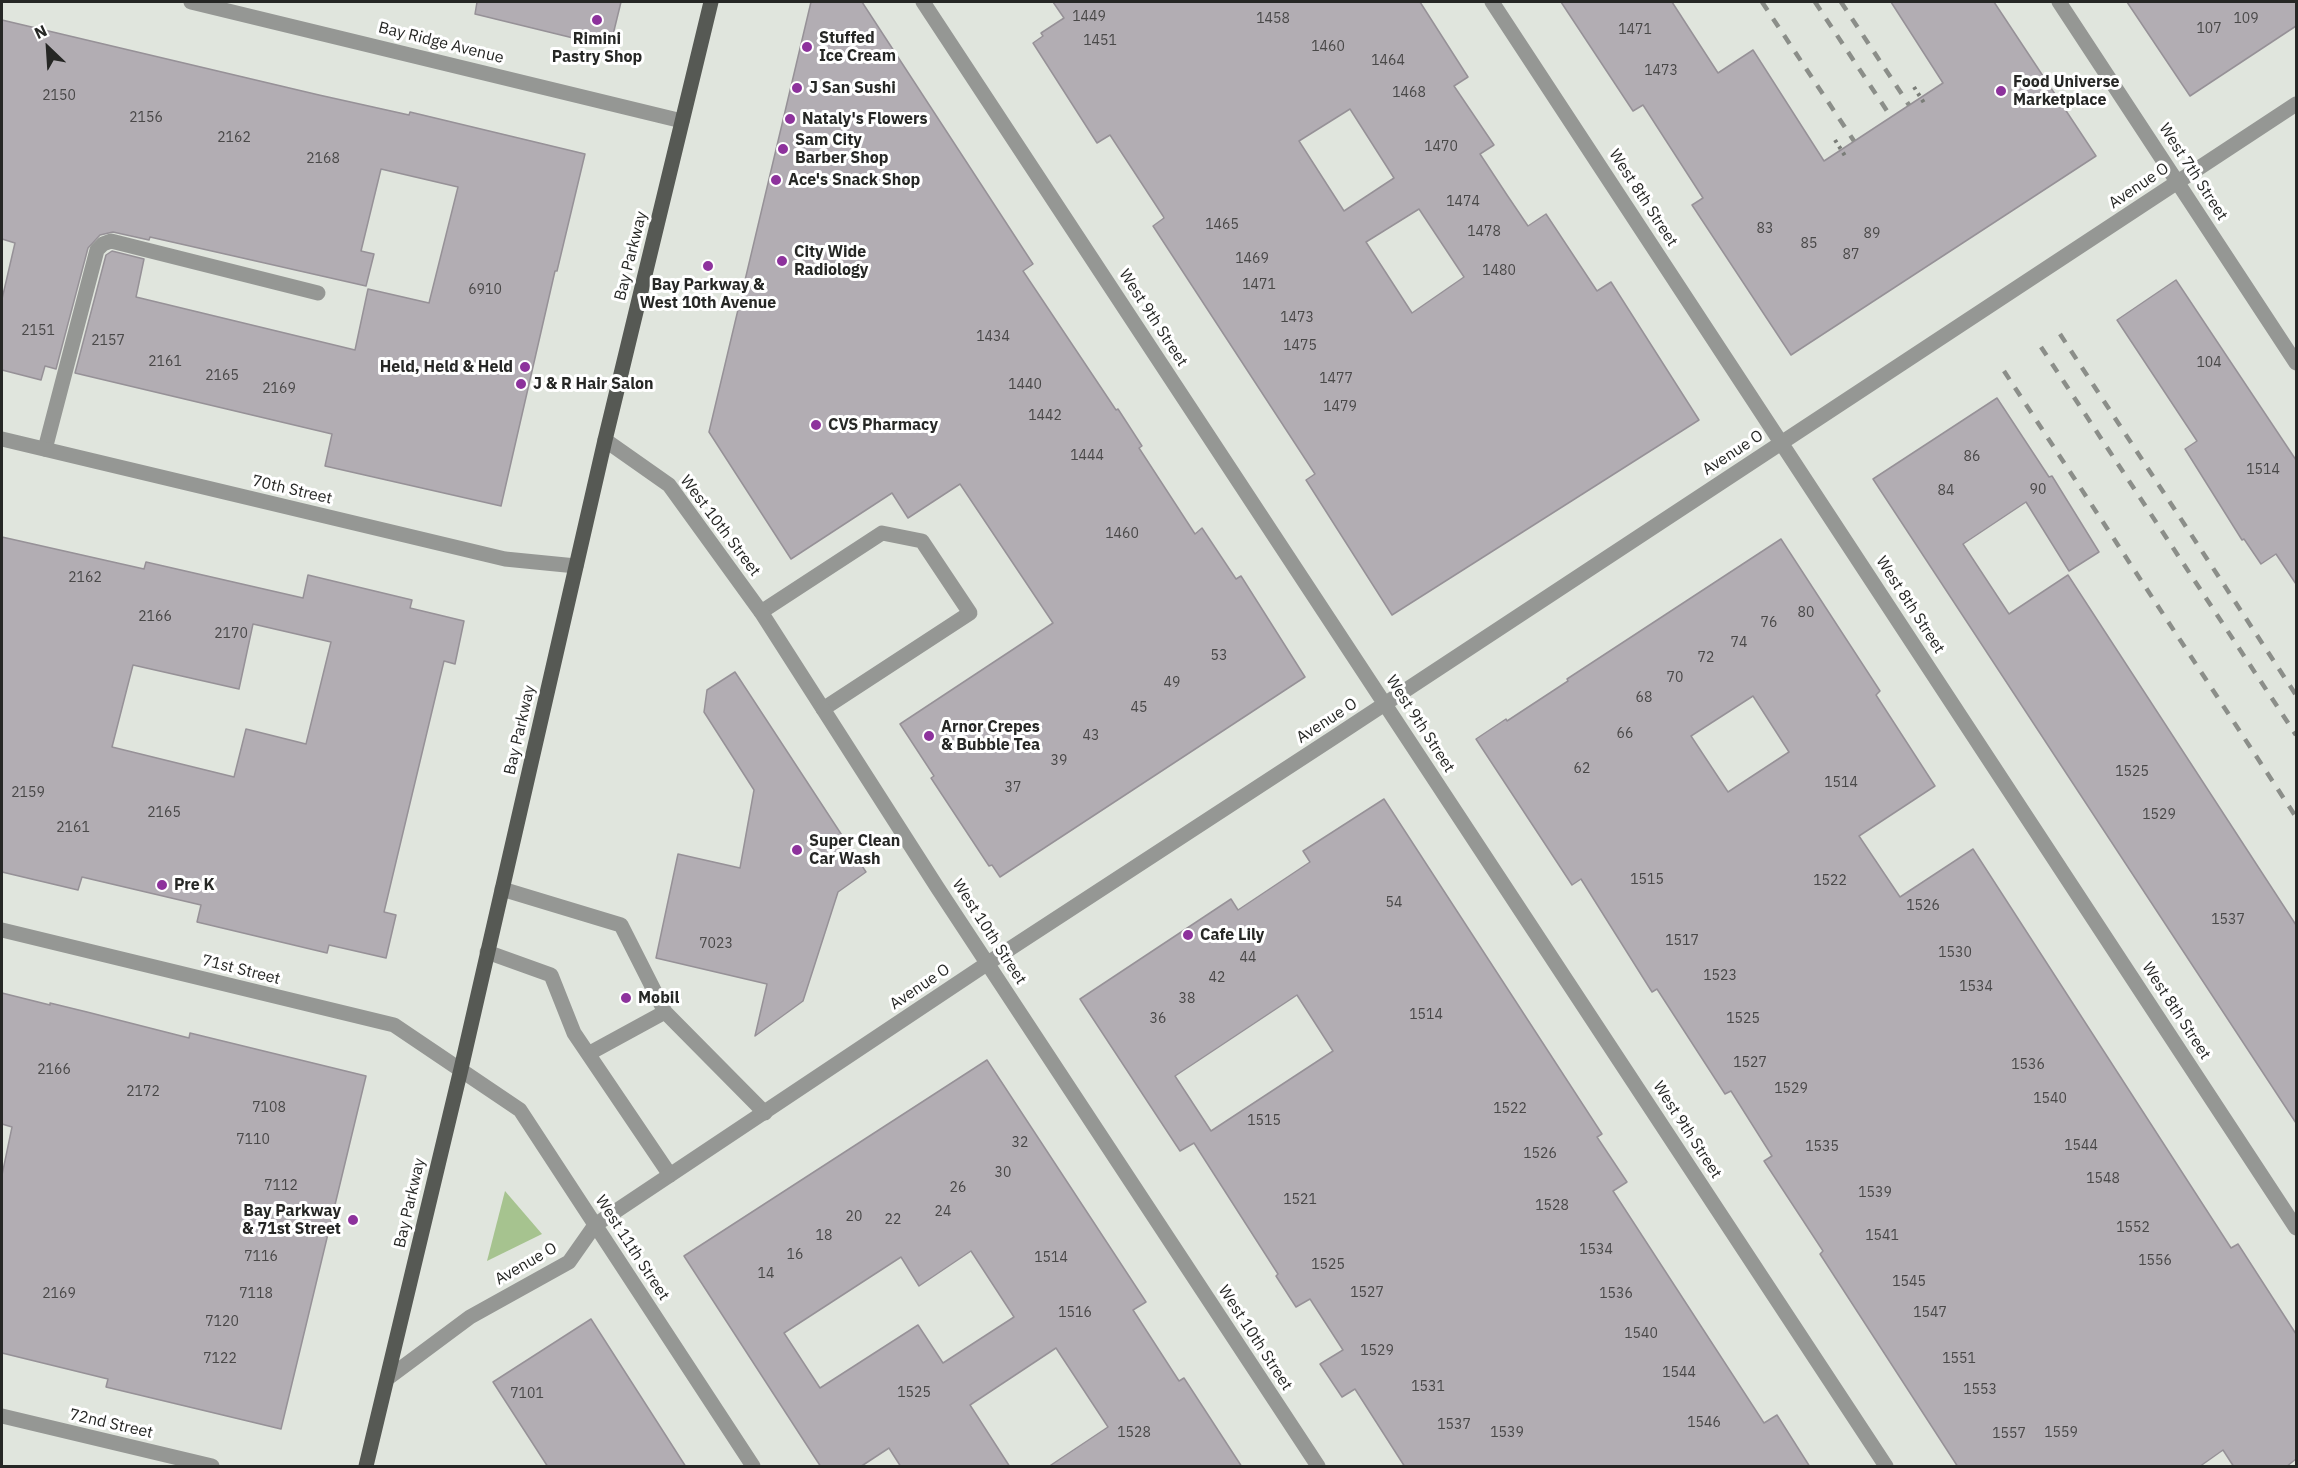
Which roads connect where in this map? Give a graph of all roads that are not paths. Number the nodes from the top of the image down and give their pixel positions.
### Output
1 (191, 2) edge
2 (711, 2) edge
3 (923, 2) edge
4 (1492, 2) edge
5 (2060, 2) edge
6 (2296, 104) edge
7 (682, 121) junction
8 (2178, 182) junction
9 (318, 293) dead end
10 (2296, 363) edge
11 (2, 439) edge
12 (605, 440) junction
13 (1782, 442) junction
14 (45, 449) junction
15 (576, 566) junction
16 (761, 612) junction
17 (1385, 704) junction
18 (823, 709) junction
19 (502, 889) junction
20 (2, 930) edge
21 (487, 952) junction
22 (988, 963) junction
23 (665, 1012) junction
24 (588, 1054) junction
25 (460, 1069) junction
26 (765, 1113) junction
27 (670, 1175) junction
28 (595, 1225) junction
29 (2296, 1228) edge
30 (388, 1378) junction
31 (2, 1416) edge
32 (212, 1467) edge
33 (366, 1467) edge
34 (753, 1467) edge
35 (1318, 1467) edge
36 (1886, 1467) edge

1 - 7 street, Bay Ridge Avenue
2 - 7 main road, Bay Parkway
3 - 17 street, West 9th Street
4 - 13 street, West 8th Street
5 - 8 street, West 7th Street
6 - 8 street, Avenue O
7 - 12 main road, Bay Parkway
8 - 10 street, West 7th Street
8 - 13 street, Avenue O
9 - 14 street
11 - 14 street, 70th Street
12 - 15 main road, Bay Parkway
12 - 16 street, West 10th Street
13 - 17 street, Avenue O
13 - 29 street, West 8th Street
14 - 15 street, 70th Street
15 - 19 main road, Bay Parkway
16 - 18 street, West 10th Street
16 - 18 street
17 - 22 street, Avenue O
17 - 36 street, West 9th Street
18 - 22 street, West 10th Street
19 - 21 main road, Bay Parkway
19 - 23 street
20 - 25 street, 71st Street
21 - 24 street
21 - 25 main road, Bay Parkway
22 - 26 street, Avenue O
22 - 35 street, West 10th Street
23 - 24 street
23 - 26 street
24 - 27 street
25 - 28 street, West 11th Street
25 - 30 main road, Bay Parkway
26 - 27 street, Avenue O
27 - 28 street, Avenue O
28 - 30 street, Avenue O
28 - 34 street, West 11th Street
30 - 33 main road, Bay Parkway
31 - 32 street, 72nd Street

